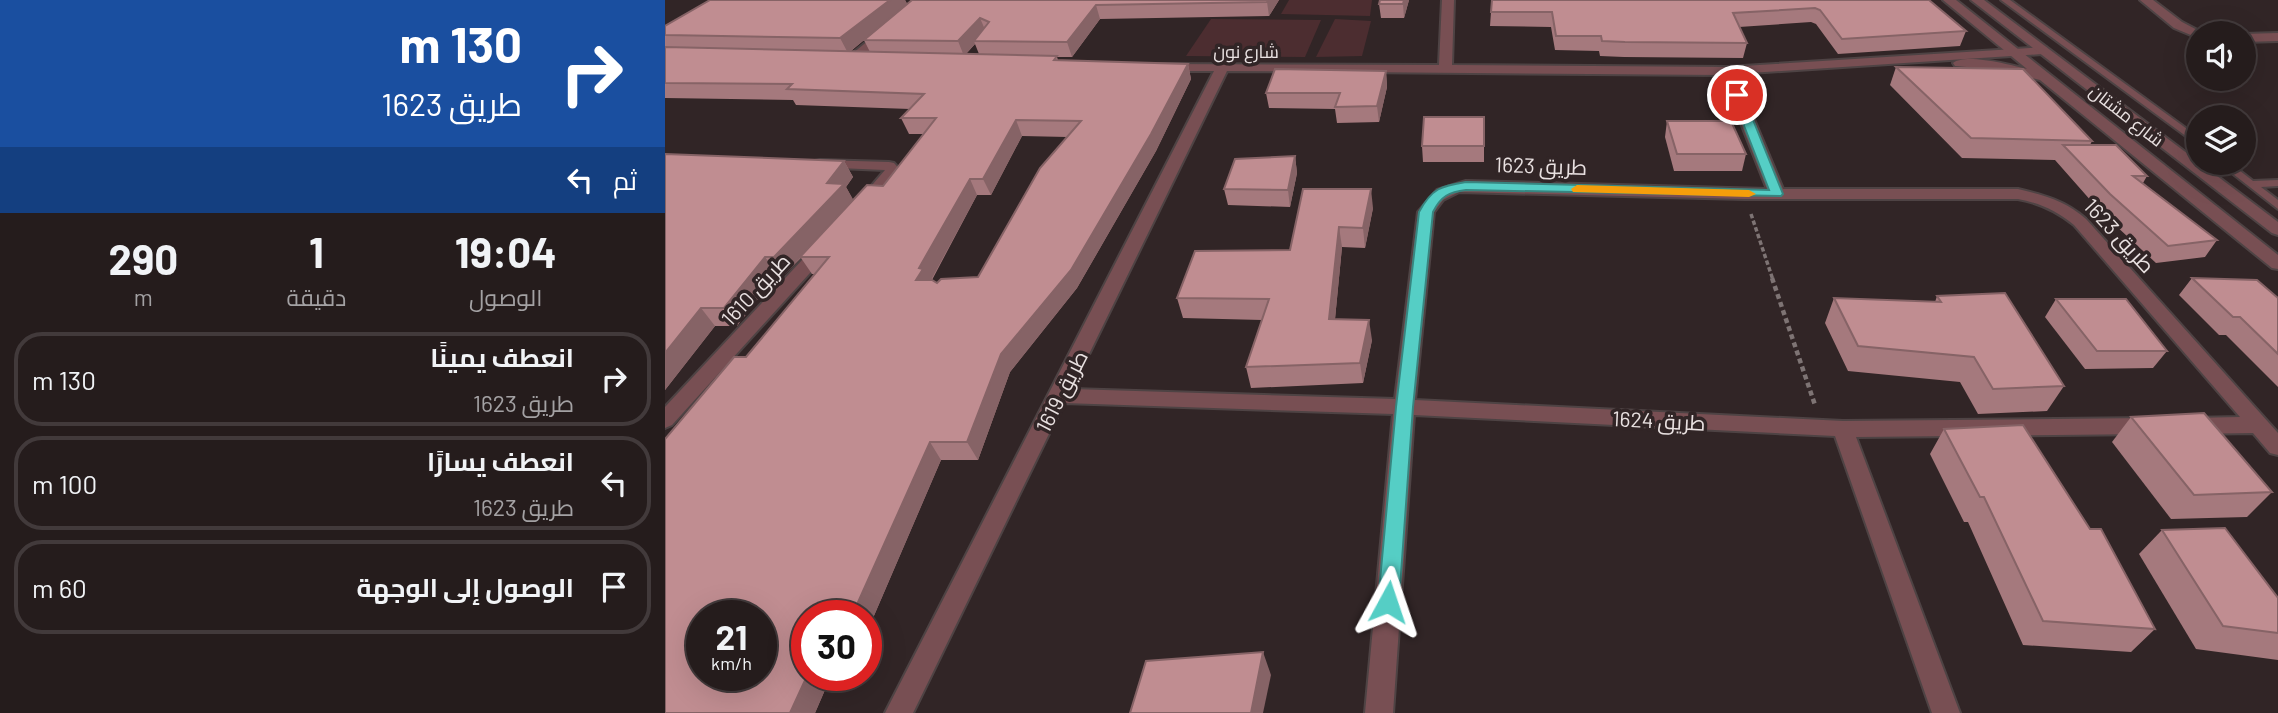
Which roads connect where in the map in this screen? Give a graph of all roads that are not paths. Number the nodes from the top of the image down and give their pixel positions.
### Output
1 (925, 0) edge
2 (1448, 0) edge
3 (1949, 0) edge
4 (1977, 0) edge
5 (2005, 0) edge
6 (2146, 0) edge
7 (2186, 29) edge
8 (2278, 37) edge
9 (2256, 38) edge
10 (2048, 54) junction
11 (2019, 55) junction
12 (876, 61) edge
13 (1959, 63) junction
14 (1828, 65) junction
15 (1154, 67) edge
16 (1222, 68) junction
17 (1445, 69) junction
18 (1727, 71) junction
19 (2052, 80) junction
20 (2186, 133) edge
21 (799, 164) edge
22 (2239, 175) edge
23 (2278, 183) edge
24 (2251, 184) junction
25 (1777, 194) junction
26 (2278, 206) edge
27 (851, 218) edge
28 (2278, 230) edge
29 (833, 238) edge
30 (2278, 264) edge
31 (1059, 396) junction
32 (1404, 407) junction
33 (665, 420) edge
34 (2259, 425) junction
35 (1833, 429) junction
36 (2278, 447) edge
37 (899, 713) edge
38 (1380, 713) edge
39 (1946, 713) edge

1 - 12 street
2 - 17 street
3 - 11 street, شارع مشتان
4 - 10 street, شارع مشتان
5 - 20 lane
6 - 7 street
8 - 9 street
10 - 11 street, شارع نون
10 - 28 street, شارع مشتان
11 - 13 street, شارع نون
11 - 14 street, شارع نون
11 - 19 street, شارع مشتان
13 - 14 street, شارع نون
13 - 19 street
14 - 18 street, شارع نون
15 - 16 street, شارع نون
16 - 17 street, شارع نون
16 - 31 street, طريق 1619
17 - 18 street, شارع نون
18 - 25 street
19 - 30 street, شارع مشتان
21 - 27 street
22 - 24 lane
23 - 24 lane
24 - 26 lane
25 - 32 street, طريق 1623
25 - 34 street, طريق 1623
29 - 33 street, طريق 1610
31 - 32 street, طريق 1624
31 - 37 street, طريق 1619
32 - 35 street, طريق 1624
32 - 38 street
34 - 35 street, طريق 1624
34 - 36 street, طريق 1623
35 - 39 street

